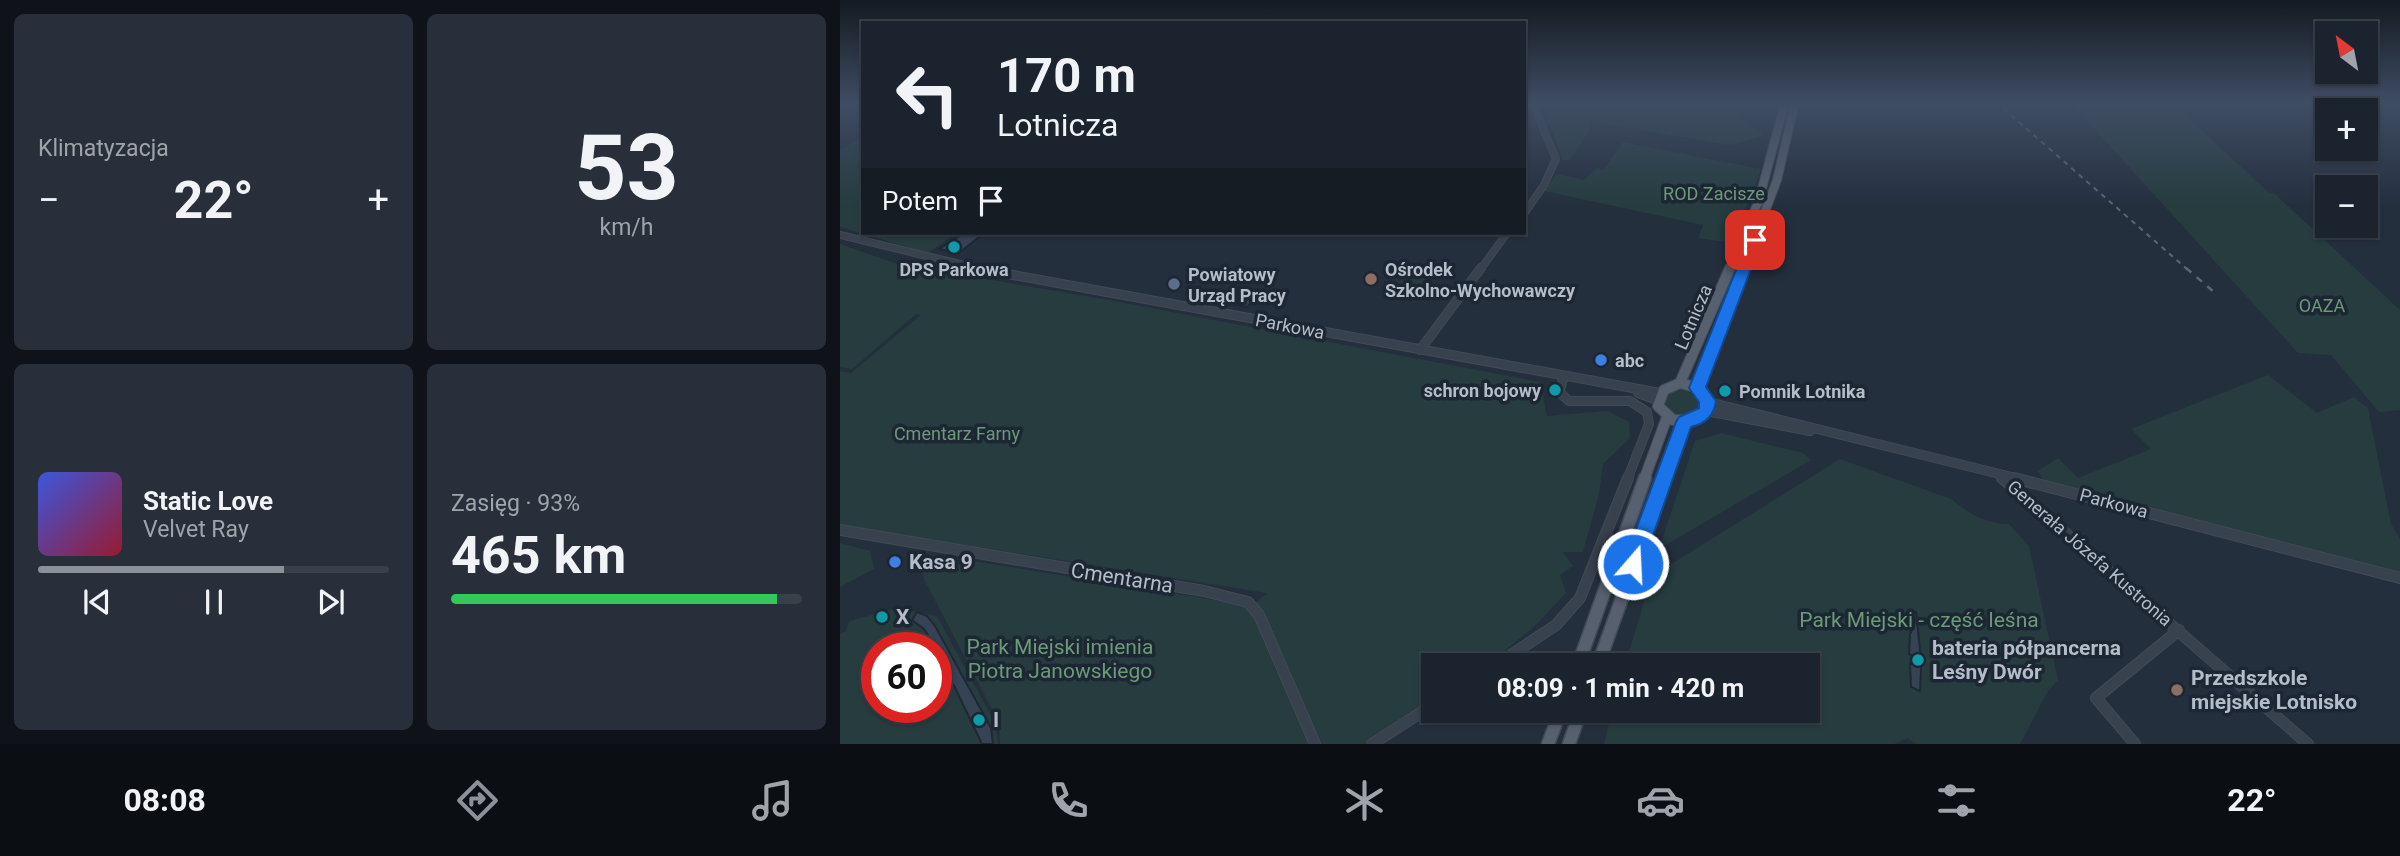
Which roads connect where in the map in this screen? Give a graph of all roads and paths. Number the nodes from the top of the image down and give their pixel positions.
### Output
1 (1547, 137) edge
2 (1776, 137) edge
3 (1787, 137) edge
4 (1526, 211) edge
5 (840, 235) edge
6 (1506, 235) edge
7 (1420, 350) junction
8 (1564, 377) junction
9 (1680, 383) junction
10 (1698, 388) junction
11 (1659, 396) junction
12 (1707, 406) junction
13 (1667, 417) junction
14 (1685, 422) junction
15 (2001, 476) junction
16 (840, 530) edge
17 (2400, 578) edge
18 (2179, 630) junction
19 (1514, 653) edge
20 (1582, 653) edge
21 (1602, 653) edge
22 (1421, 713) edge
23 (1556, 723) edge
24 (1576, 723) edge
25 (1315, 744) edge
26 (1372, 744) edge
27 (1548, 744) edge
28 (1569, 744) edge
29 (2135, 744) edge
30 (2308, 744) edge

1 - 4 street
2 - 9 main road, Lotnicza
3 - 10 main road, Lotnicza
5 - 7 street, Parkowa
6 - 7 street
7 - 8 street, Parkowa
8 - 11 street, Parkowa
8 - 19 street
9 - 10 main road
9 - 11 main road
10 - 12 main road
11 - 13 main road
12 - 14 main road
12 - 15 street, Parkowa
13 - 14 main road
13 - 20 main road
14 - 21 main road
15 - 17 street, Parkowa
15 - 18 street, Generała Józefa Kustronia
16 - 25 street, Cmentarna
18 - 29 street, Generała Józefa Kustronia
18 - 30 street, Generała Józefa Kustronia
22 - 26 street
23 - 27 main road
24 - 28 main road

